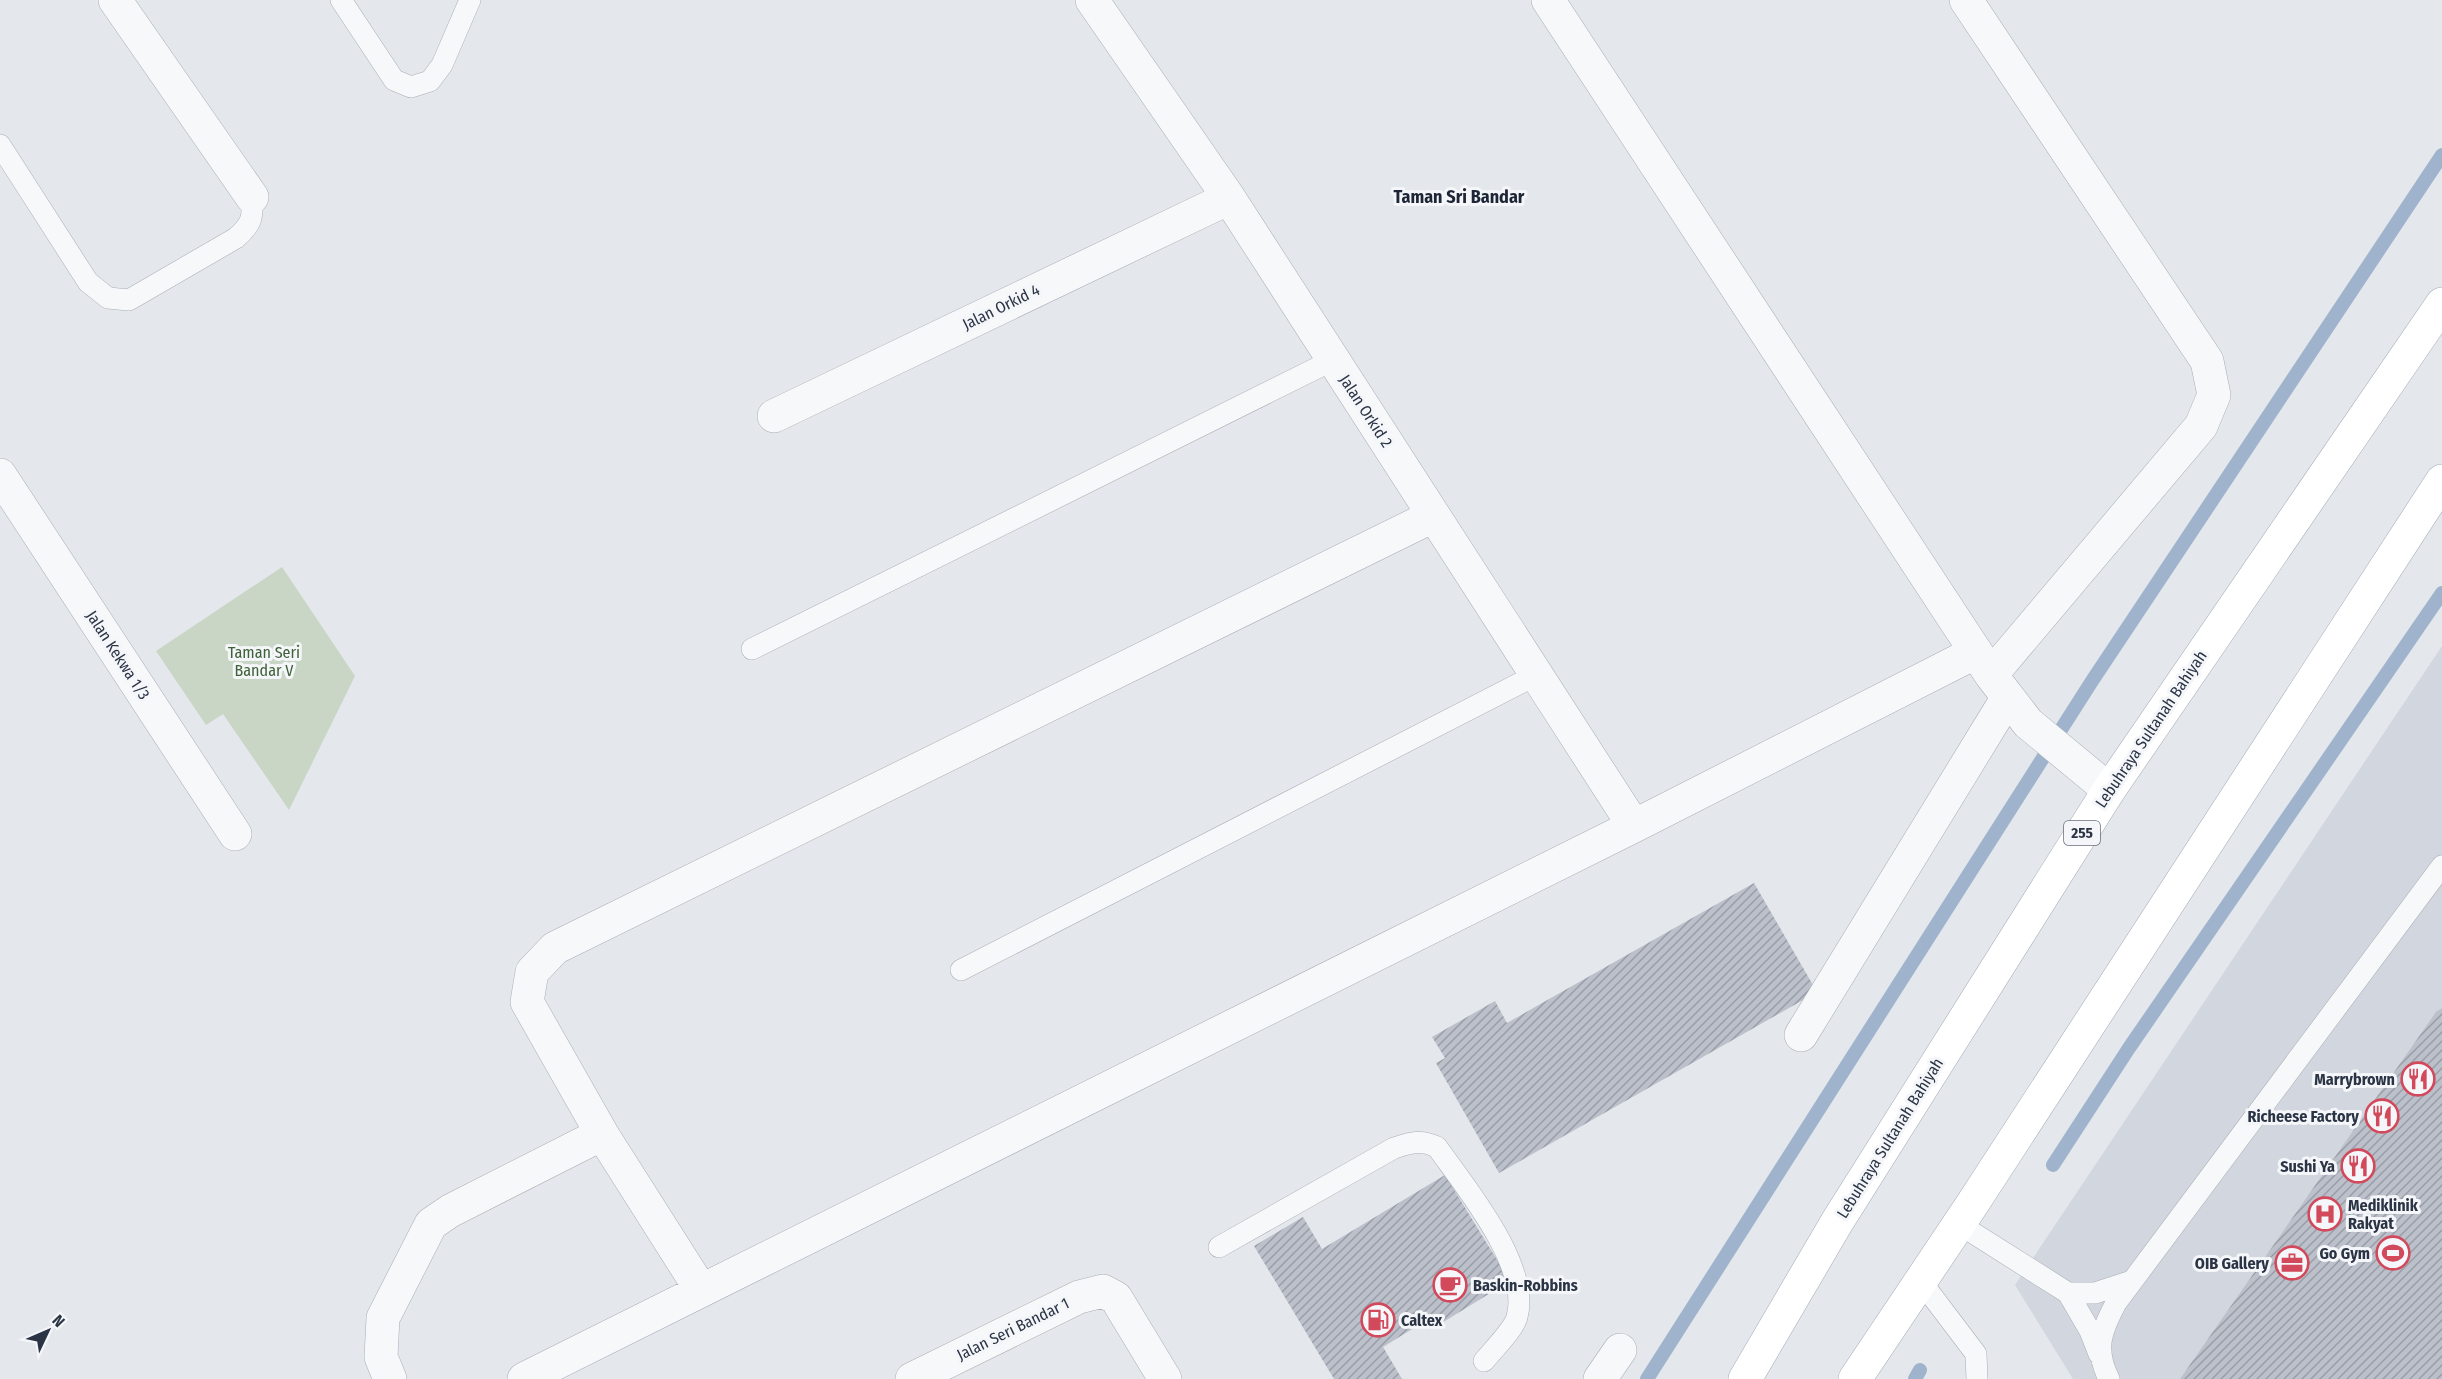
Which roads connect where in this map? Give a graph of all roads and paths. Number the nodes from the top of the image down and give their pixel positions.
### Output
1 (115, 0) edge
2 (341, 0) edge
3 (470, 0) edge
4 (1092, 0) edge
5 (1548, 0) edge
6 (1966, 0) edge
7 (0, 145) edge
8 (252, 197) joint
9 (1229, 198) junction
10 (2442, 303) edge
11 (1333, 360) junction
12 (774, 416) dead end
13 (0, 475) edge
14 (2442, 481) edge
15 (1433, 516) junction
16 (752, 649) dead end
17 (1536, 675) junction
18 (1992, 675) junction
19 (2109, 789) junction
20 (1634, 826) junction
21 (235, 834) dead end
22 (2442, 866) edge
23 (961, 970) dead end
24 (1801, 1035) dead end
25 (602, 1134) junction
26 (1959, 1224) junction
27 (1219, 1247) dead end
28 (1920, 1280) junction
29 (2132, 1281) junction
30 (701, 1290) junction
31 (2068, 1293) junction
32 (1620, 1350) dead end
33 (2101, 1357) junction
34 (1484, 1361) dead end
35 (932, 1374) edge
36 (390, 1379) edge
37 (524, 1379) edge
38 (1164, 1379) edge
39 (1600, 1379) edge
40 (1745, 1379) edge
41 (1855, 1379) edge
42 (1977, 1379) edge
43 (2109, 1379) edge

1 - 8 street
2 - 3 lane
4 - 9 street, Jalan Orkid 2
5 - 18 street
6 - 18 street
7 - 8 lane
9 - 11 street, Jalan Orkid 2
9 - 12 street, Jalan Orkid 4
10 - 19 main road, Lebuhraya Sultanah Bahiyah / 255
11 - 15 street, Jalan Orkid 2
11 - 16 lane
13 - 21 street, Jalan Kekwa 1/3
14 - 26 main road
15 - 17 street, Jalan Orkid 2
15 - 25 street
17 - 20 street, Jalan Orkid 2
17 - 23 lane
18 - 19 street
18 - 20 street
18 - 24 street
19 - 40 main road, Lebuhraya Sultanah Bahiyah / 255
20 - 30 street
22 - 29 lane
25 - 30 street
25 - 36 street
26 - 28 main road
26 - 31 lane
27 - 34 lane
28 - 41 main road
28 - 42 lane
29 - 31 lane
29 - 33 lane
30 - 37 street
31 - 33 lane
32 - 39 street
33 - 43 lane
35 - 38 street, Jalan Seri Bandar 1

